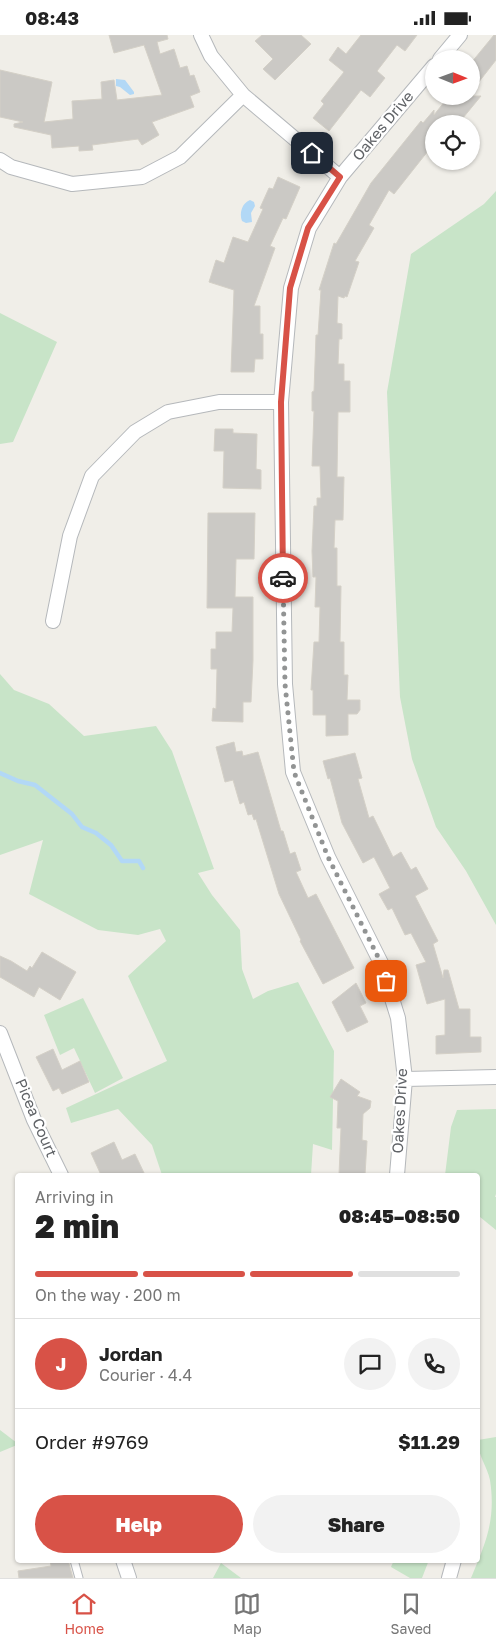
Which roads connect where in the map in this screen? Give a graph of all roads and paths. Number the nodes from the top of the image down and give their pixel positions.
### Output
1 (201, 35) edge
2 (460, 35) edge
3 (448, 50) edge
4 (425, 77) edge
5 (243, 95) junction
6 (0, 160) edge
7 (340, 177) junction
8 (281, 402) junction
9 (53, 621) dead end
10 (0, 1033) edge
11 (496, 1077) edge
12 (405, 1079) junction
13 (60, 1173) edge
14 (396, 1173) edge
15 (75, 1563) edge
16 (124, 1563) edge
17 (453, 1563) edge
18 (79, 1578) edge
19 (129, 1578) edge
20 (449, 1578) edge

1 - 5 street
2 - 3 street
4 - 7 street, Oakes Drive
5 - 6 street
5 - 7 street
7 - 8 street, Oakes Drive
8 - 9 street
8 - 12 street, Oakes Drive
10 - 13 street, Picea Court
11 - 12 street
12 - 14 street, Oakes Drive
15 - 18 lane
16 - 19 street
17 - 20 street

